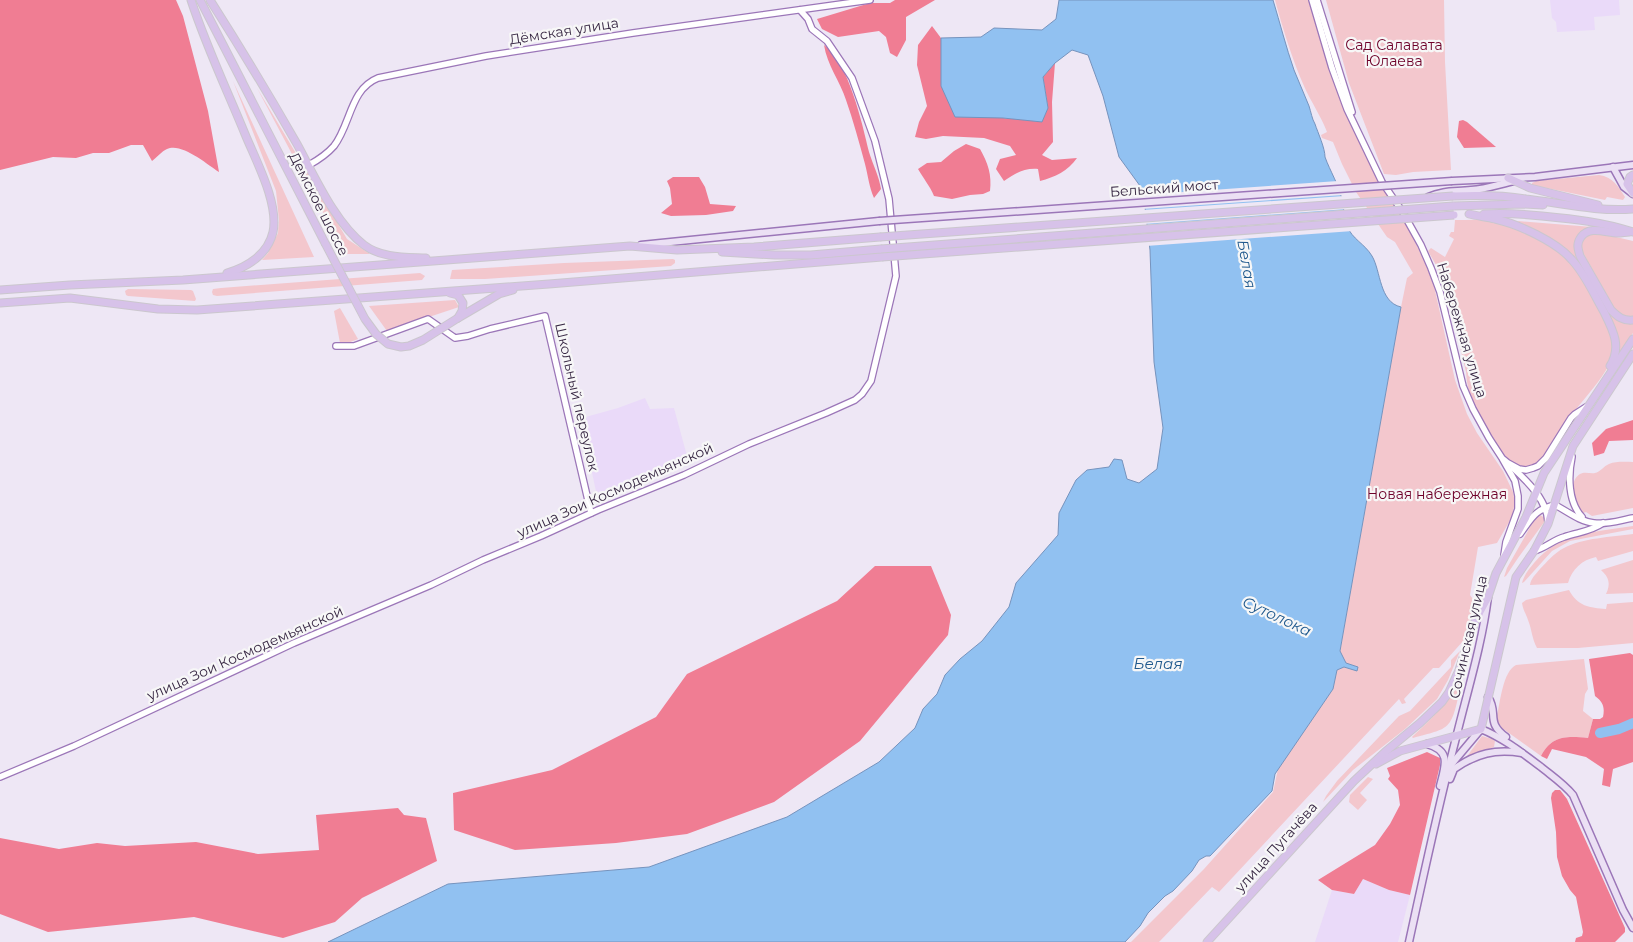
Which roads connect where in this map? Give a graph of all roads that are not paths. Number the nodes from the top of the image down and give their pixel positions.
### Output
1 (191, 0) edge
2 (200, 0) edge
3 (210, 0) edge
4 (870, 0) edge
5 (1312, 0) edge
6 (1317, 0) edge
7 (800, 10) junction
8 (1354, 121) junction
9 (1633, 165) edge
10 (309, 166) junction
11 (1613, 168) junction
12 (1599, 170) junction
13 (1633, 175) edge
14 (1511, 179) junction
15 (1621, 182) junction
16 (1453, 193) junction
17 (1633, 194) edge
18 (1583, 207) junction
19 (1633, 209) edge
20 (1454, 210) junction
21 (1618, 210) junction
22 (1469, 214) junction
23 (1633, 214) edge
24 (1633, 232) edge
25 (630, 246) junction
26 (677, 250) junction
27 (456, 259) junction
28 (214, 277) junction
29 (533, 286) junction
30 (0, 290) edge
31 (422, 293) junction
32 (0, 303) edge
33 (458, 318) junction
34 (1633, 320) edge
35 (1633, 339) edge
36 (336, 346) dead end
37 (1633, 354) edge
38 (1597, 392) junction
39 (1586, 407) junction
40 (1573, 446) junction
41 (1502, 458) junction
42 (1508, 463) junction
43 (1538, 495) junction
44 (1555, 505) junction
45 (1545, 508) junction
46 (1536, 512) junction
47 (591, 513) junction
48 (1633, 518) edge
49 (1548, 520) junction
50 (1603, 523) junction
51 (1514, 538) junction
52 (1534, 551) junction
53 (1504, 556) junction
54 (1488, 598) junction
55 (1488, 697) junction
56 (1481, 729) junction
57 (1456, 735) junction
58 (1427, 744) junction
59 (1523, 753) junction
60 (1449, 767) junction
61 (1365, 770) junction
62 (0, 777) edge
63 (1437, 815) junction
64 (1633, 928) edge
65 (1207, 942) edge
66 (1409, 942) edge

1 - 28 main road
2 - 33 main road, Демское шоссе, bridge
3 - 10 main road, Демское шоссе
4 - 7 street, Дёмская улица
5 - 8 street, Набережная улица
6 - 8 street, Набережная улица
7 - 10 street, Дёмская улица
7 - 47 street, улица Зои Космодемьянской
8 - 41 street, Набережная улица
9 - 11 main road
10 - 27 main road, Демское шоссе
11 - 12 main road
11 - 15 main road
12 - 14 main road
12 - 15 main road
13 - 17 main road
14 - 16 main road
14 - 21 main road
14 - 25 main road, Бельский мост, bridge
15 - 17 main road
16 - 18 main road, Бельский мост
16 - 26 main road, Бельский мост, bridge
18 - 20 main road
18 - 21 main road
19 - 21 main road
20 - 22 main road
20 - 26 main road, bridge
20 - 29 main road, bridge
21 - 23 main road
22 - 24 main road
22 - 38 main road
24 - 34 main road
25 - 26 main road
25 - 27 main road
27 - 28 main road
28 - 30 main road
29 - 31 main road
29 - 33 main road, Демское шоссе
31 - 32 main road
31 - 33 main road
35 - 38 main road, Сочинская улица
36 - 47 street, Школьный переулок
37 - 40 main road, Сочинская улица
38 - 39 main road, Сочинская улица
39 - 42 street
39 - 43 main road, Сочинская улица
40 - 44 main road, Сочинская улица
40 - 50 street
41 - 42 street, Набережная улица
41 - 53 street
42 - 43 street, Набережная улица
43 - 44 street
43 - 45 street
43 - 51 main road, Сочинская улица
44 - 45 street
44 - 49 main road, Сочинская улица
44 - 50 street
45 - 46 street
45 - 49 street
46 - 49 street
46 - 51 street
47 - 62 street, улица Зои Космодемьянской
48 - 50 street
49 - 52 main road, Сочинская улица
50 - 52 street
51 - 53 main road, Сочинская улица
52 - 55 main road, Сочинская улица
53 - 54 main road, Сочинская улица
54 - 57 main road, Сочинская улица
54 - 61 main road
55 - 56 main road, Сочинская улица
55 - 59 main road
56 - 57 main road
56 - 59 main road
56 - 60 main road, Сочинская улица
57 - 58 main road
57 - 60 main road, Сочинская улица
58 - 61 main road
58 - 63 main road
59 - 63 main road
59 - 64 main road
60 - 63 main road, Сочинская улица
61 - 65 main road, улица Пугачёва
63 - 66 main road, Сочинская улица

